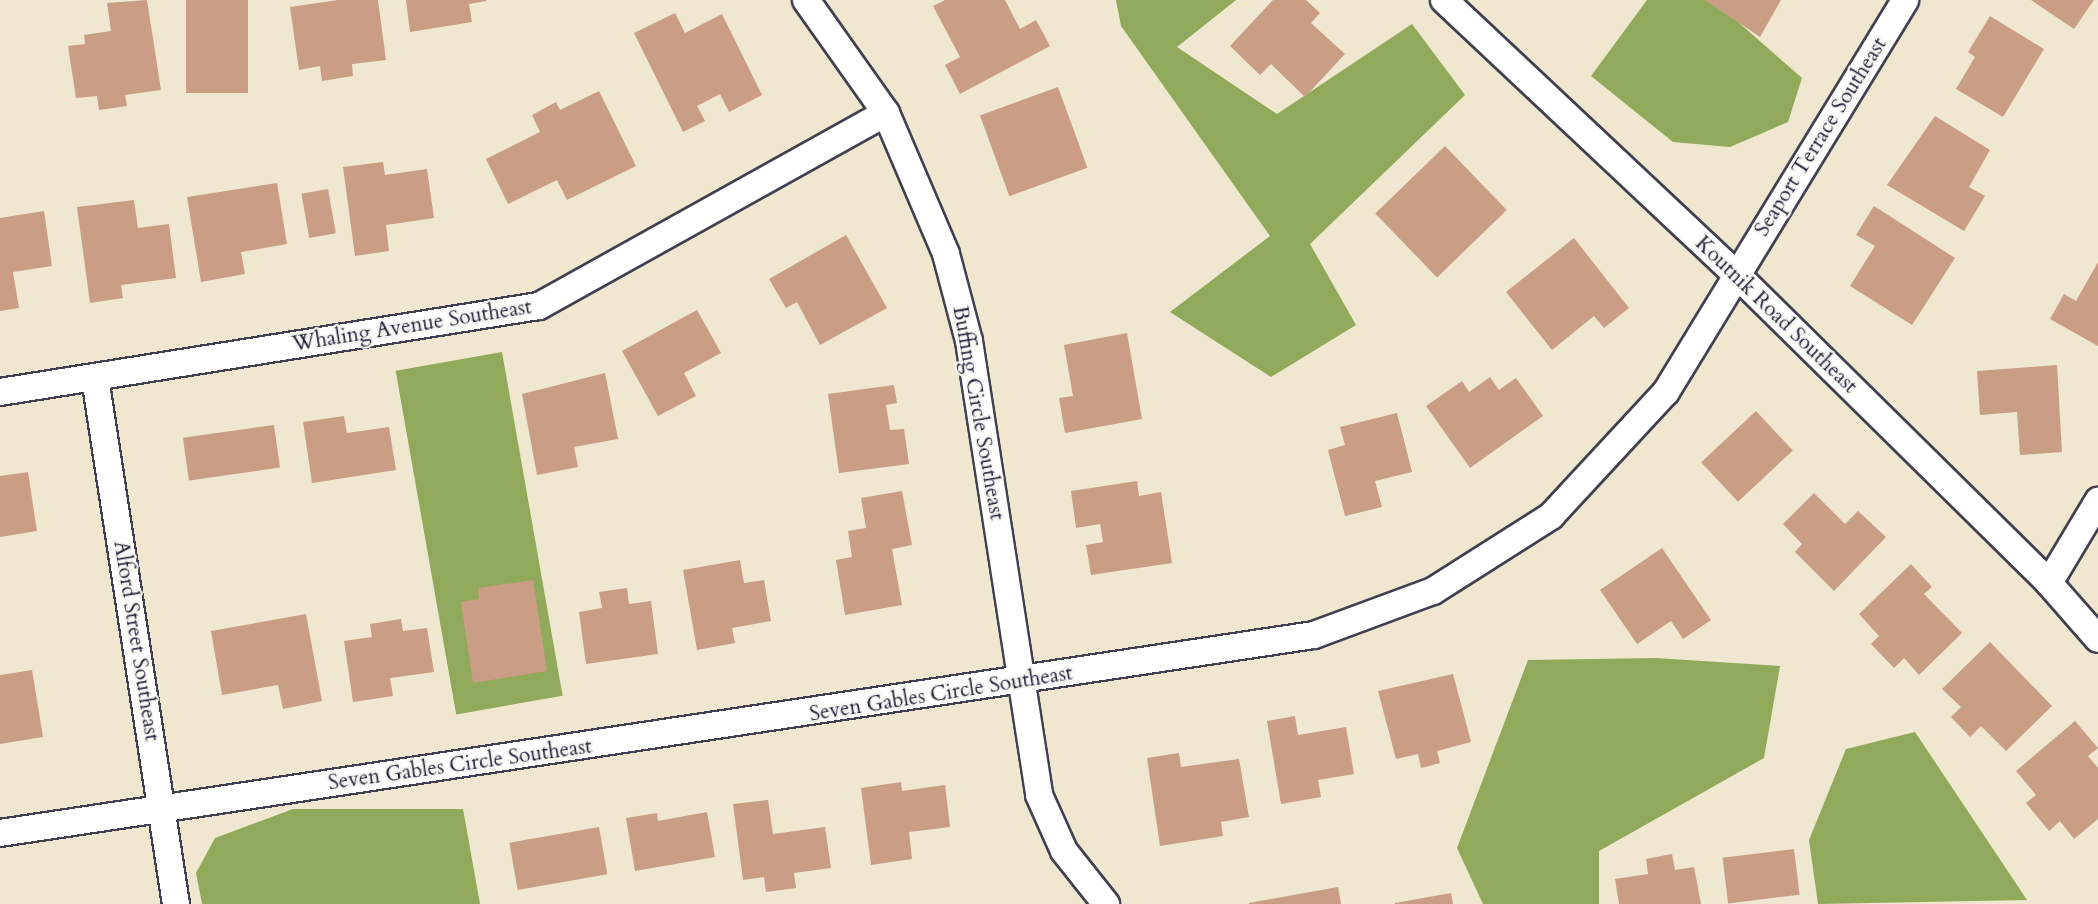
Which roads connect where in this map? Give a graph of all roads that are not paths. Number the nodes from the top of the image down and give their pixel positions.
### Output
1 (806, 0) edge
2 (1444, 0) edge
3 (1905, 0) edge
4 (886, 113) junction
5 (1736, 274) junction
6 (95, 378) junction
7 (0, 392) edge
8 (2098, 501) edge
9 (2049, 583) junction
10 (2098, 639) edge
11 (1022, 682) junction
12 (162, 809) junction
13 (0, 834) edge
14 (176, 904) edge
15 (1106, 904) edge

1 - 4 street, Buffing Circle Southeast
2 - 5 street, Koutnik Road Southeast
3 - 5 street, Seaport Terrace Southeast
4 - 6 street, Whaling Avenue Southeast
4 - 11 street, Buffing Circle Southeast
5 - 9 street, Koutnik Road Southeast
5 - 11 street, Seven Gables Circle Southeast
6 - 7 street, Whaling Avenue Southeast
6 - 12 street, Alford Street Southeast
8 - 9 street
9 - 10 street, Koutnik Road Southeast
11 - 12 street, Seven Gables Circle Southeast
11 - 15 street, Buffing Circle Southeast
12 - 13 street, Seven Gables Circle Southeast
12 - 14 street, Alford Street Southeast

